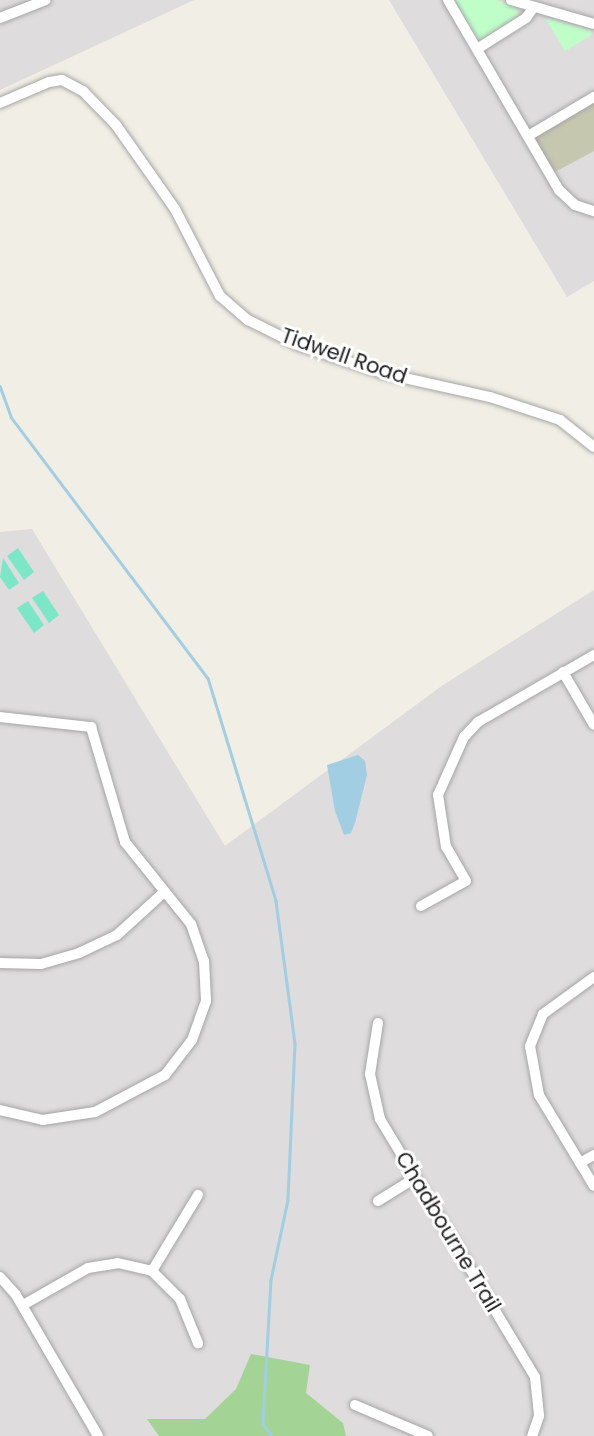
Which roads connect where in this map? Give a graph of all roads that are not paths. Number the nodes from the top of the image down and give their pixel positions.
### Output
1 (46, 0) edge
2 (448, 0) edge
3 (511, 0) edge
4 (534, 7) junction
5 (0, 18) edge
6 (594, 24) edge
7 (477, 49) junction
8 (594, 97) edge
9 (0, 103) edge
10 (527, 136) junction
11 (594, 211) edge
12 (594, 447) edge
13 (594, 655) edge
14 (564, 672) junction
15 (0, 717) edge
16 (594, 725) edge
17 (163, 893) junction
18 (421, 906) dead end
19 (0, 963) edge
20 (594, 977) edge
21 (378, 1023) dead end
22 (0, 1110) edge
23 (594, 1155) edge
24 (580, 1163) junction
25 (415, 1178) junction
26 (594, 1186) edge
27 (198, 1195) dead end
28 (378, 1201) dead end
29 (152, 1271) junction
30 (0, 1277) edge
31 (23, 1305) junction
32 (198, 1343) dead end
33 (355, 1405) dead end
34 (98, 1436) edge
35 (428, 1436) edge
36 (532, 1436) edge

1 - 5 street
2 - 7 street
3 - 4 street
4 - 6 street
4 - 7 street
7 - 10 street
8 - 10 street
9 - 12 street, Tidwell Road
10 - 11 street
13 - 14 street
14 - 16 street
14 - 18 street
15 - 17 street
17 - 19 street
17 - 22 street
20 - 24 street
21 - 25 street, Chadbourne Trail
23 - 24 street
24 - 26 street
25 - 28 street
25 - 36 street, Chadbourne Trail
27 - 29 street
29 - 31 street
29 - 32 street
30 - 31 street
31 - 34 street
33 - 35 street

